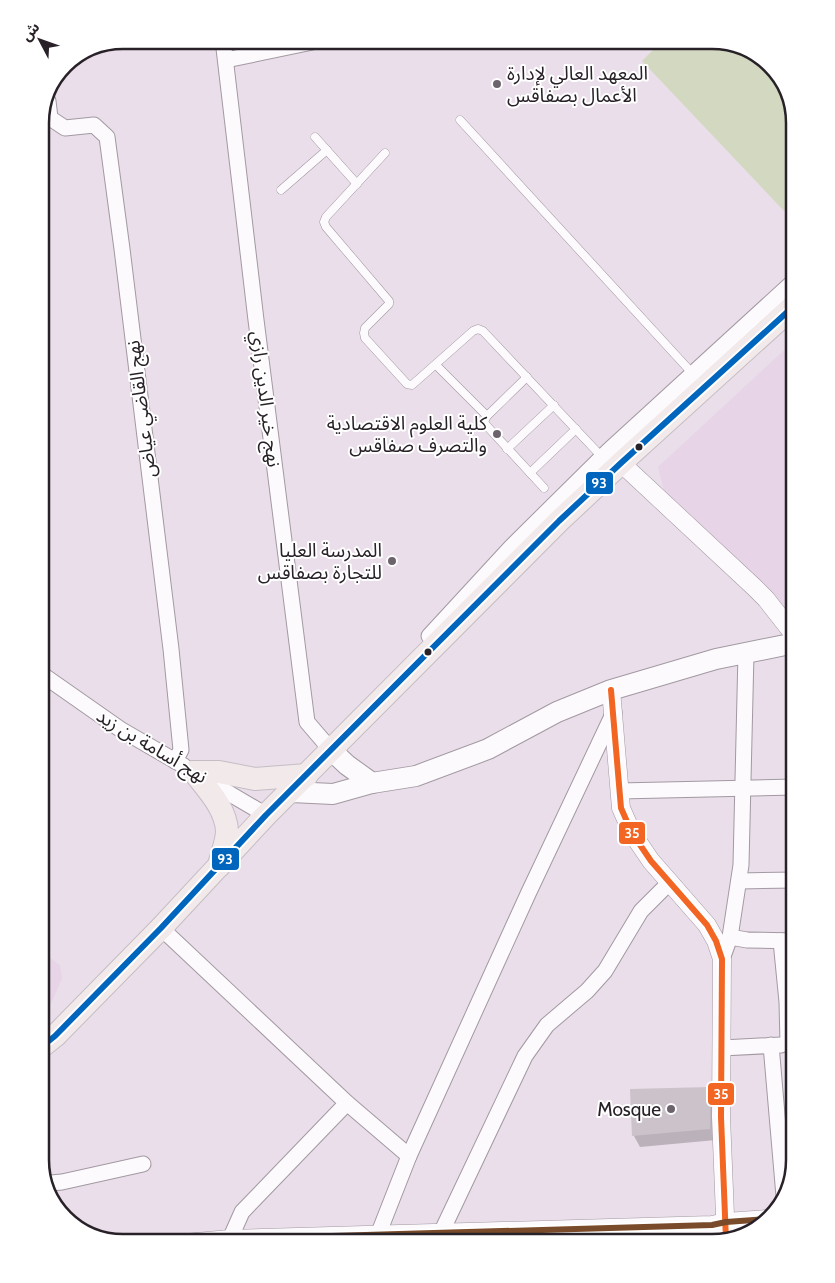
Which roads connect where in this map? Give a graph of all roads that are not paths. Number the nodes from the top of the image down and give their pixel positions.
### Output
1 (224, 49) edge
2 (279, 49) edge
3 (226, 60) junction
4 (50, 114) edge
5 (460, 120) dead end
6 (315, 137) dead end
7 (326, 150) junction
8 (385, 153) dead end
9 (356, 184) junction
10 (281, 190) dead end
11 (786, 288) edge
12 (786, 312) edge
13 (436, 365) junction
14 (693, 374) junction
15 (527, 377) junction
16 (554, 405) junction
17 (486, 416) junction
18 (576, 429) junction
19 (507, 449) junction
20 (610, 457) junction
21 (530, 473) junction
22 (544, 488) dead end
23 (786, 625) edge
24 (786, 644) edge
25 (746, 653) junction
26 (49, 679) edge
27 (611, 690) junction
28 (614, 712) junction
29 (327, 746) junction
30 (175, 761) junction
31 (194, 772) junction
32 (307, 775) junction
33 (372, 783) junction
34 (786, 787) edge
35 (742, 789) junction
36 (619, 791) junction
37 (291, 792) junction
38 (266, 816) junction
39 (218, 866) junction
40 (786, 880) edge
41 (739, 881) junction
42 (669, 883) junction
43 (161, 928) junction
44 (730, 937) junction
45 (786, 941) edge
46 (722, 959) junction
47 (49, 1041) edge
48 (786, 1044) edge
49 (770, 1045) junction
50 (722, 1048) junction
51 (347, 1103) junction
52 (786, 1145) edge
53 (409, 1156) junction
54 (143, 1164) dead end
55 (52, 1183) edge
56 (756, 1220) edge
57 (726, 1222) junction
58 (441, 1233) junction
59 (726, 1233) edge
60 (232, 1234) edge
61 (378, 1234) edge
62 (410, 1234) edge
63 (454, 1234) edge
64 (543, 1234) edge

1 - 3 street, نهج خير الدين رازي
2 - 3 street
3 - 29 street, نهج خير الدين رازي
4 - 30 street, نهج القاضي عياض
5 - 14 lane
6 - 7 lane
7 - 9 lane
7 - 10 lane
8 - 9 lane
9 - 13 lane
11 - 14 street
12 - 20 main road
13 - 15 lane
13 - 17 lane
14 - 20 street
15 - 16 lane
15 - 17 lane
16 - 18 lane
16 - 19 lane
17 - 19 lane
18 - 20 lane
18 - 21 lane
19 - 21 lane
20 - 23 street
20 - 29 main road
21 - 22 lane
24 - 25 main road
25 - 27 main road
25 - 35 street
26 - 30 street, نهج أسامة بن زيد
27 - 28 street
27 - 33 main road
28 - 36 street
28 - 53 street
29 - 32 main road
29 - 33 main road
30 - 31 street, نهج أسامة بن زيد
31 - 32 main road
31 - 38 street, نهج أسامة بن زيد
31 - 39 main road
32 - 37 main road
33 - 37 main road
34 - 35 street
35 - 36 street
35 - 41 street
36 - 42 street
37 - 38 main road
38 - 39 main road
39 - 43 main road
40 - 41 street
41 - 44 street
42 - 46 street
42 - 58 street
43 - 47 main road
43 - 51 street
44 - 45 street
44 - 46 street
46 - 50 street
48 - 49 street
49 - 50 street
49 - 52 street
50 - 57 street
51 - 53 street
51 - 60 street
53 - 61 street
54 - 55 street
56 - 57 street
57 - 59 street
57 - 64 street
58 - 62 street
58 - 63 street

